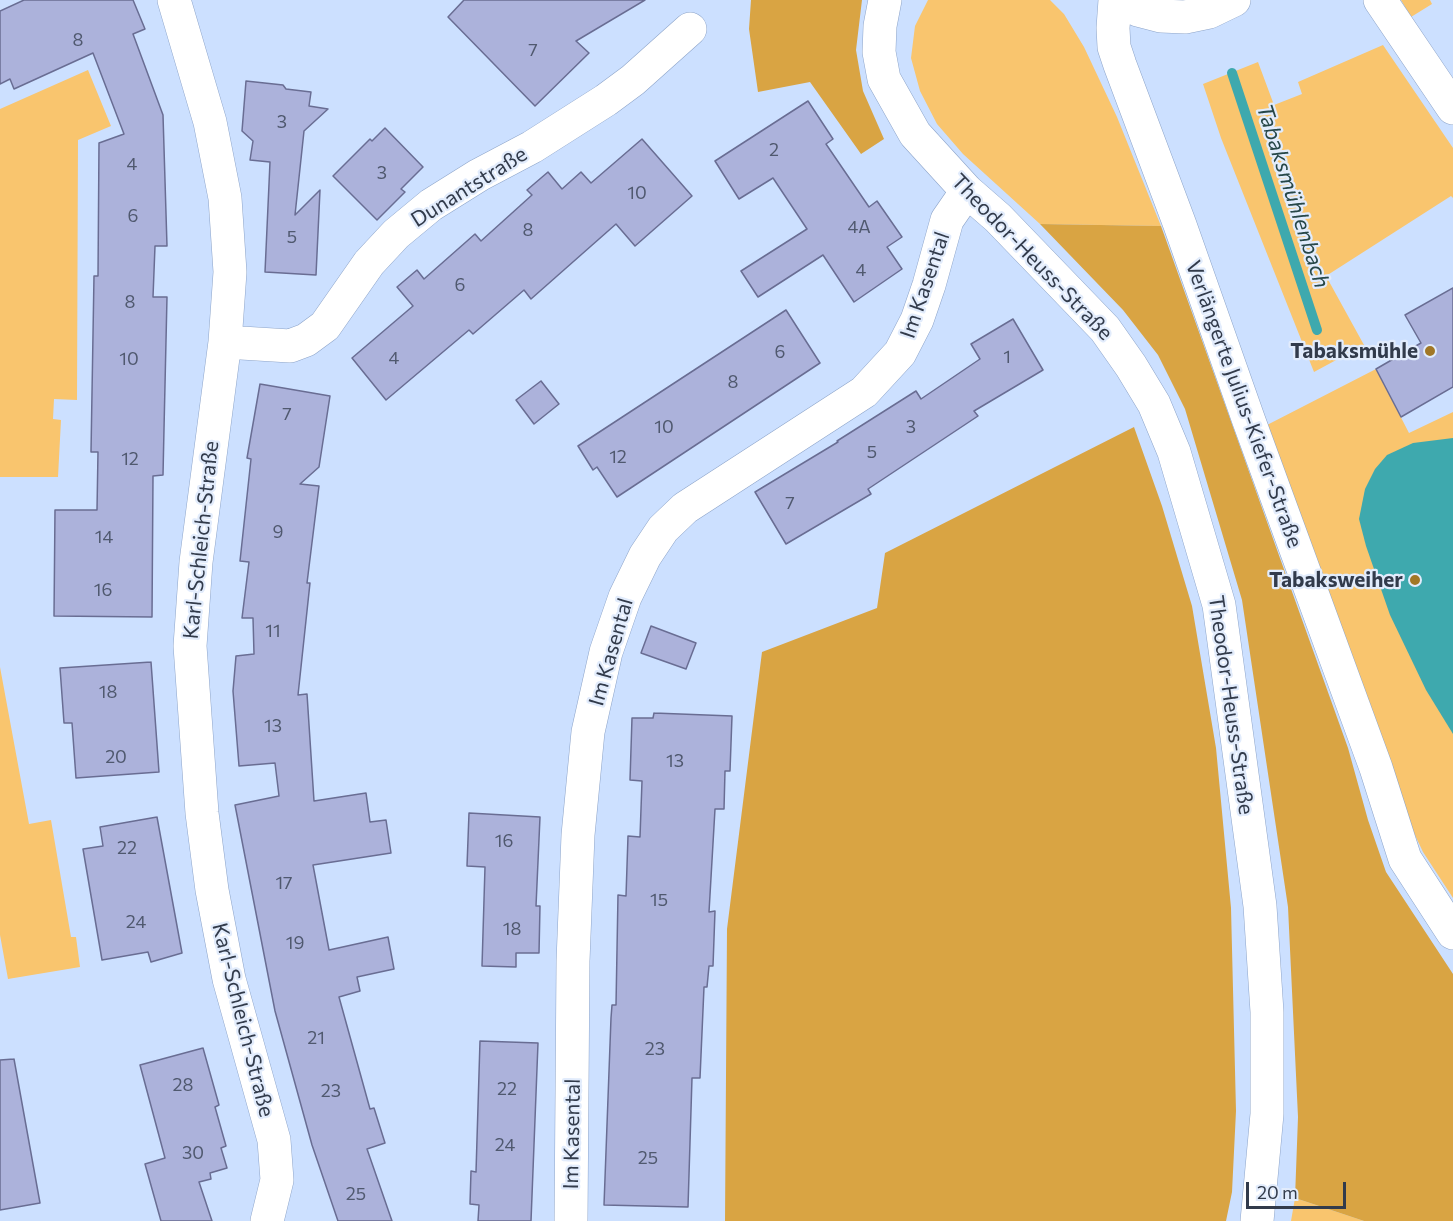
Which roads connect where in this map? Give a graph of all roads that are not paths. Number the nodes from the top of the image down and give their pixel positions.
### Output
1 (174, 0) edge
2 (885, 0) edge
3 (910, 0) edge
4 (1117, 0) edge
5 (1234, 0) edge
6 (1380, 0) edge
7 (690, 29) dead end
8 (1453, 108) edge
9 (902, 113) junction
10 (967, 191) junction
11 (225, 342) junction
12 (1453, 933) edge
13 (267, 1221) edge
14 (571, 1221) edge
15 (1257, 1221) edge

1 - 11 street, Karl-Schleich-Straße
2 - 9 street, Theodor-Heuss-Straße
3 - 9 street, Theodor-Heuss-Straße
4 - 5 street
4 - 12 street, Verlängerte Julius-Kiefer-Straße
6 - 8 street
7 - 11 street, Dunantstraße
9 - 10 street, Theodor-Heuss-Straße
10 - 14 street, Im Kasental
10 - 15 street, Theodor-Heuss-Straße
11 - 13 street, Karl-Schleich-Straße

